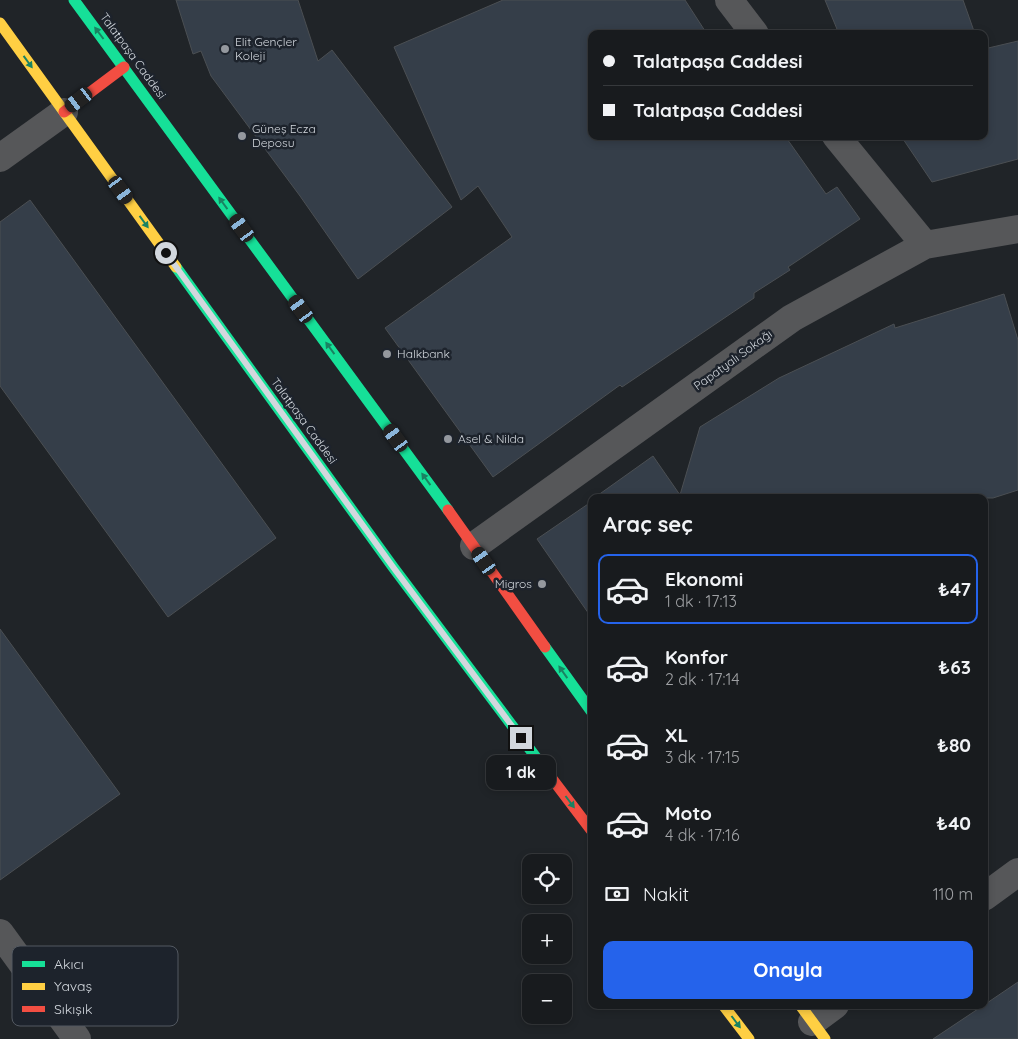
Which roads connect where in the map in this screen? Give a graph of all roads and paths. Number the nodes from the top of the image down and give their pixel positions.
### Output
1 (74, 0) edge
2 (729, 0) edge
3 (0, 22) edge
4 (752, 30) edge
5 (124, 67) junction
6 (64, 112) junction
7 (839, 140) edge
8 (0, 158) edge
9 (1018, 229) edge
10 (925, 245) junction
11 (474, 546) junction
12 (588, 707) edge
13 (588, 826) edge
14 (1018, 872) edge
15 (988, 894) edge
16 (0, 933) edge
17 (12, 950) edge
18 (726, 1009) edge
19 (830, 1009) edge
20 (812, 1022) edge
21 (68, 1026) edge
22 (77, 1039) edge
23 (749, 1039) edge

5 -> 1 main road, Talatpaşa Caddesi
2 - 4 street
3 -> 6 main road, Talatpaşa Caddesi
5 - 6 main road
11 -> 5 main road, Talatpaşa Caddesi
6 - 8 street
6 -> 13 main road, Talatpaşa Caddesi
7 - 10 street
9 - 10 street, Papatyalı Sokağı
10 - 11 street, Papatyalı Sokağı
12 -> 11 main road, Talatpaşa Caddesi
14 - 15 street
16 - 17 street
18 -> 23 main road
19 - 20 street
21 - 22 street

